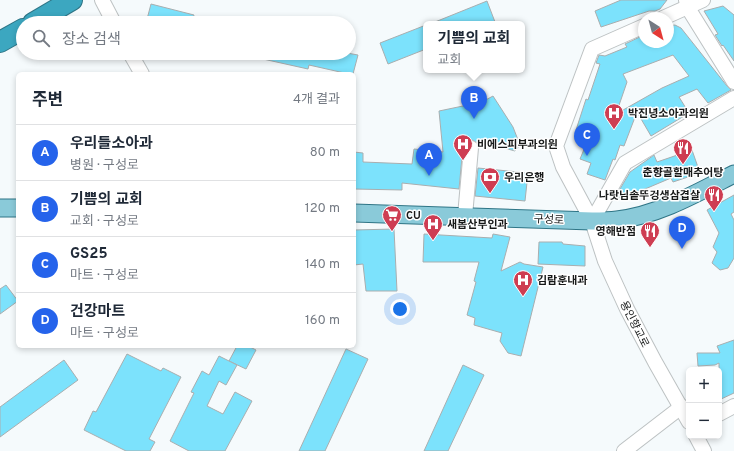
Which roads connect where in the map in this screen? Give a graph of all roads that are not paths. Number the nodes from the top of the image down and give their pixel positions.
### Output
1 (72, 0) edge
2 (102, 0) edge
3 (703, 0) edge
4 (687, 4) edge
5 (674, 12) edge
6 (45, 16) edge
7 (110, 16) edge
8 (638, 29) edge
9 (16, 33) edge
10 (0, 42) edge
11 (134, 60) edge
12 (141, 72) edge
13 (733, 78) edge
14 (734, 98) edge
15 (471, 148) dead end
16 (734, 174) edge
17 (0, 208) edge
18 (16, 208) edge
19 (356, 213) edge
20 (465, 216) junction
21 (592, 221) junction
22 (681, 406) junction
23 (734, 406) edge
24 (722, 412) edge
25 (686, 416) edge
26 (698, 439) edge
27 (624, 451) edge
28 (704, 451) edge

1 - 6 highway
2 - 7 street
3 - 4 street
4 - 5 street
4 - 13 street
8 - 21 street, 용인향교로
9 - 10 highway
11 - 12 street
14 - 21 street
15 - 20 street
16 - 21 main road, 구성로
17 - 18 main road
19 - 20 main road, 구성로
20 - 21 main road, 구성로
21 - 22 street, 용인향교로
22 - 25 street, 용인향교로
22 - 27 street
23 - 24 street
26 - 28 street

